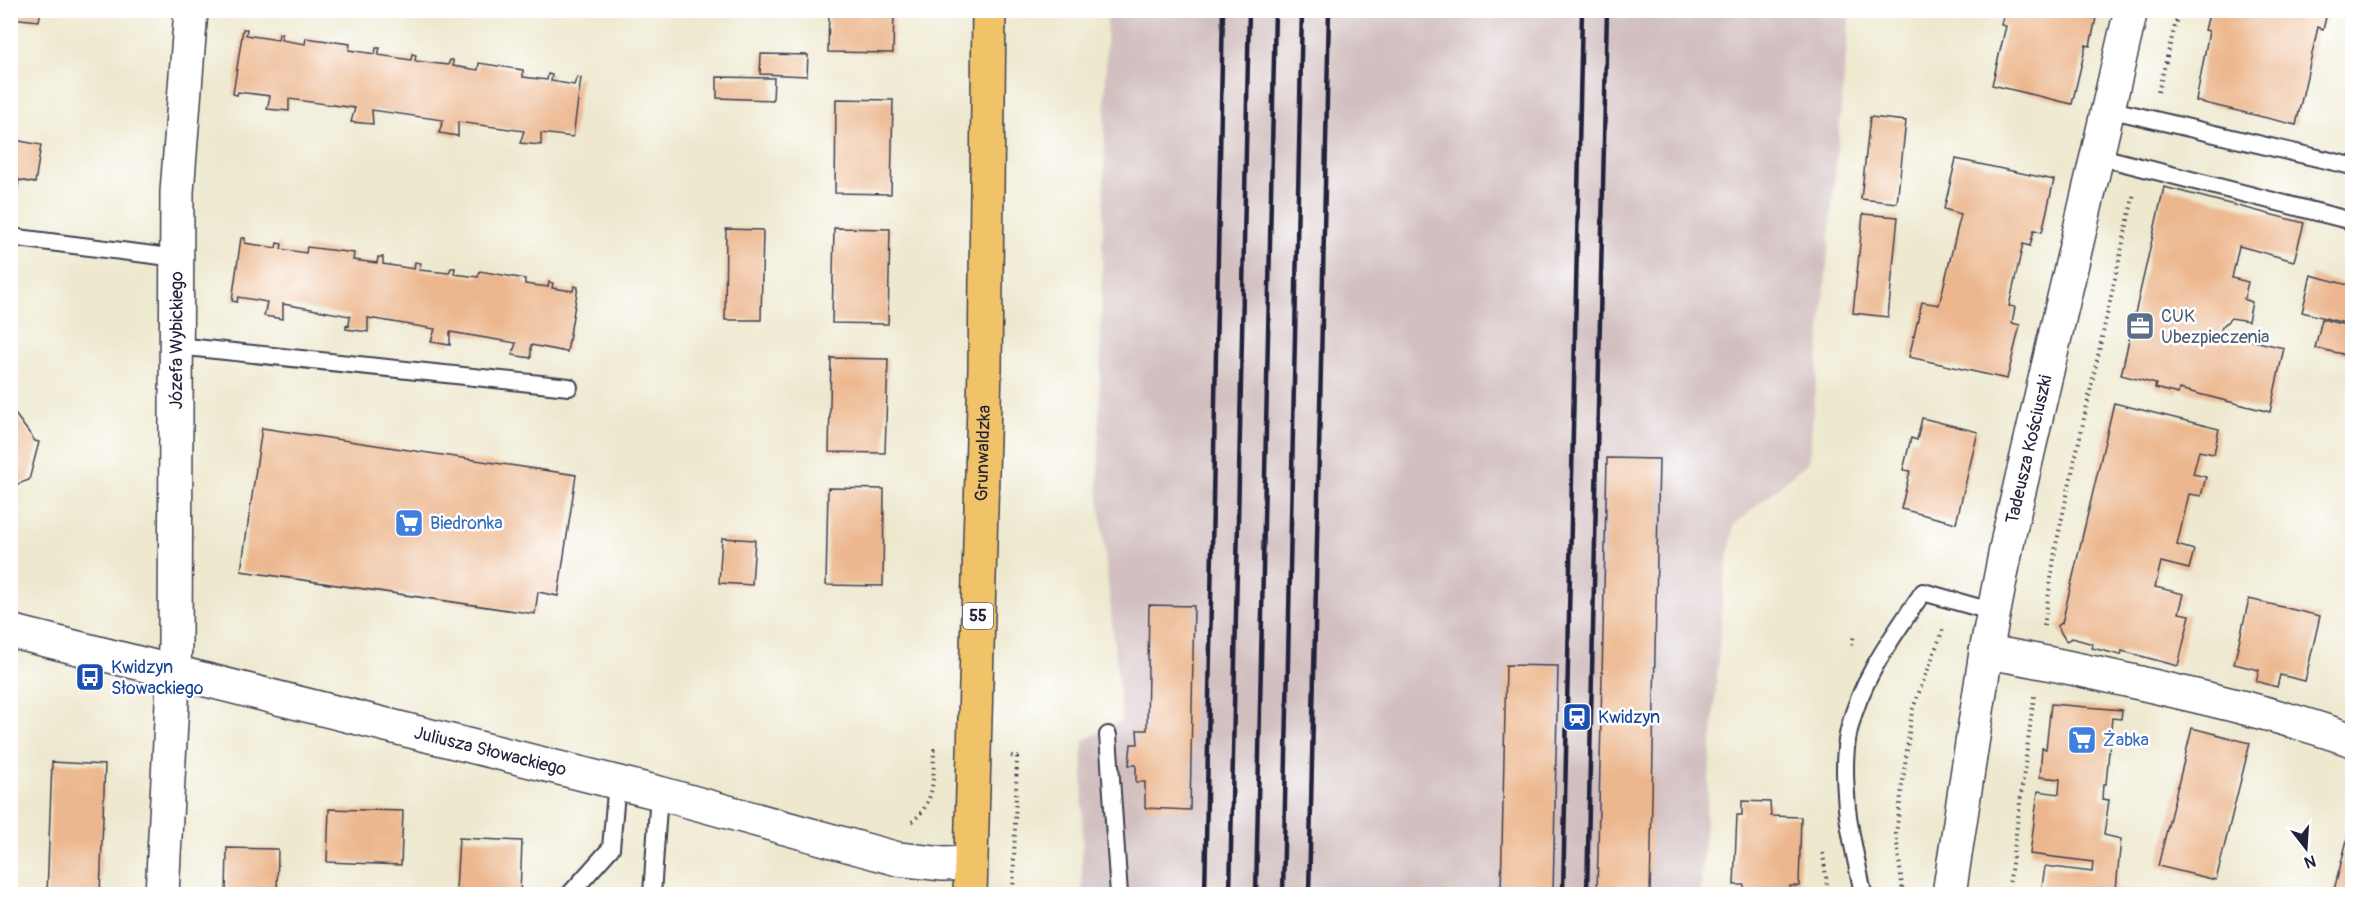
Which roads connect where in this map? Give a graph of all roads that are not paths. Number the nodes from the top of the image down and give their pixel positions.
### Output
1 (191, 10) edge
2 (989, 10) edge
3 (2131, 10) edge
4 (2109, 109) junction
5 (2097, 156) junction
6 (2352, 166) edge
7 (2352, 221) edge
8 (10, 237) edge
9 (177, 258) junction
10 (177, 346) junction
11 (569, 387) dead end
12 (1994, 612) junction
13 (10, 631) edge
14 (1986, 652) junction
15 (174, 673) junction
16 (1108, 735) dead end
17 (2352, 740) edge
18 (617, 782) junction
19 (659, 793) junction
20 (970, 879) edge
21 (162, 894) edge
22 (570, 894) edge
23 (652, 894) edge
24 (1119, 894) edge
25 (1863, 894) edge
26 (1949, 894) edge

1 - 9 street, Józefa Wybickiego
2 - 20 main road, Grunwaldzka / 55
3 - 4 street, Tadeusza Kościuszki
4 - 5 street, Tadeusza Kościuszki
4 - 6 lane
5 - 7 lane
5 - 12 street, Tadeusza Kościuszki
8 - 9 lane
9 - 10 street, Józefa Wybickiego
10 - 11 lane
10 - 15 street, Józefa Wybickiego
12 - 14 street, Tadeusza Kościuszki
12 - 25 lane
13 - 15 street, Juliusza Słowackiego
14 - 17 street
14 - 26 street, Tadeusza Kościuszki
15 - 18 street, Juliusza Słowackiego
15 - 21 street, Józefa Wybickiego
16 - 24 lane
18 - 19 street, Juliusza Słowackiego
18 - 22 lane
19 - 20 street, Juliusza Słowackiego
19 - 23 lane

